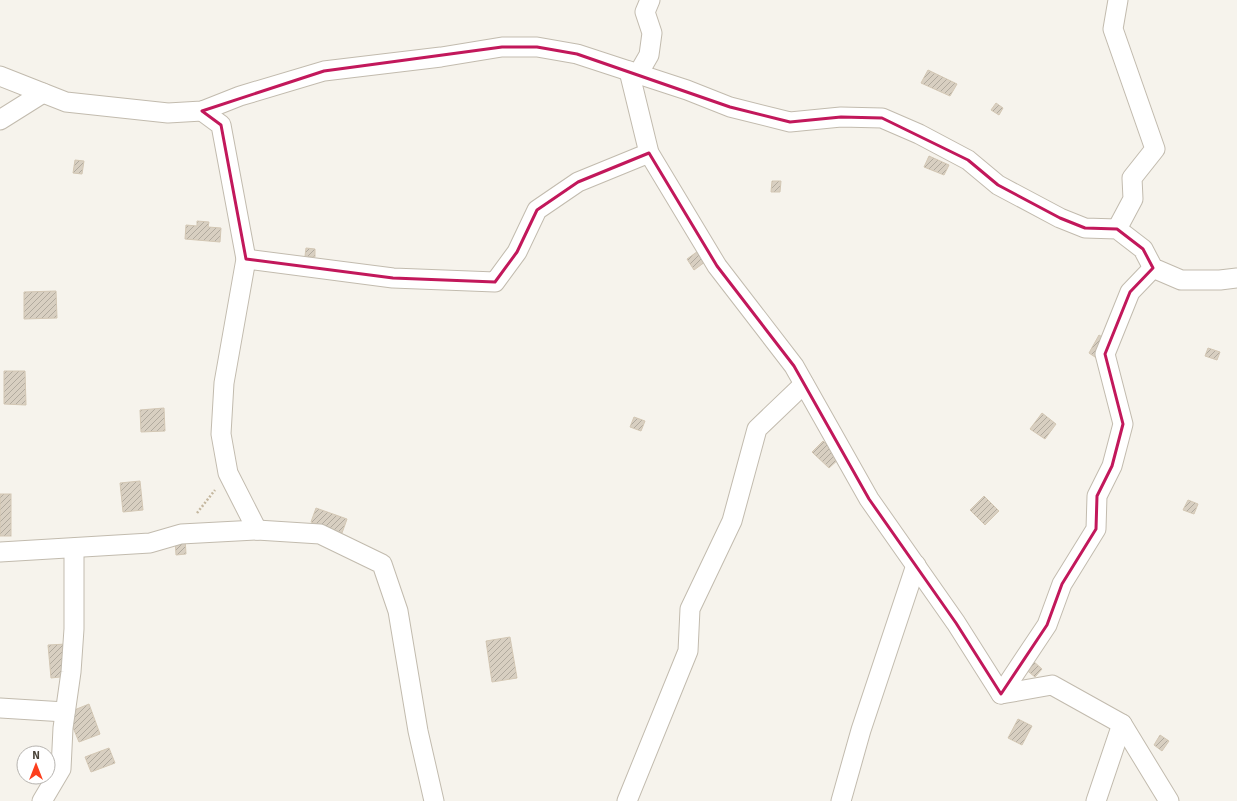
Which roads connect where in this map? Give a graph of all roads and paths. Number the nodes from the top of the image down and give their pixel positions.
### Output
1 (650, 0) edge
2 (1118, 0) edge
3 (634, 72) junction
4 (0, 76) edge
5 (43, 93) junction
6 (202, 111) junction
7 (0, 120) edge
8 (649, 153) junction
9 (1117, 229) junction
10 (246, 259) junction
11 (1152, 268) junction
12 (1237, 278) edge
13 (804, 384) junction
14 (228, 473) junction
15 (257, 530) junction
16 (181, 534) junction
17 (74, 548) junction
18 (0, 552) edge
19 (916, 565) junction
20 (1001, 694) junction
21 (0, 708) edge
22 (65, 712) junction
23 (1122, 724) junction
24 (42, 801) edge
25 (434, 801) edge
26 (627, 801) edge
27 (841, 801) edge
28 (1096, 801) edge
29 (1169, 801) edge

1 - 3 street
2 - 9 street
3 - 6 street
3 - 8 street
3 - 9 street
4 - 5 street
5 - 6 street
5 - 7 street
6 - 10 street
8 - 10 street
8 - 13 street
9 - 11 street
10 - 14 street
11 - 12 street
11 - 20 street
13 - 19 street
13 - 26 street
14 - 15 street
14 - 16 path
15 - 16 street
15 - 25 street
16 - 17 street
17 - 18 street
17 - 22 street
19 - 20 street
19 - 27 street
20 - 23 street
21 - 22 street
22 - 24 street
23 - 28 street
23 - 29 street

